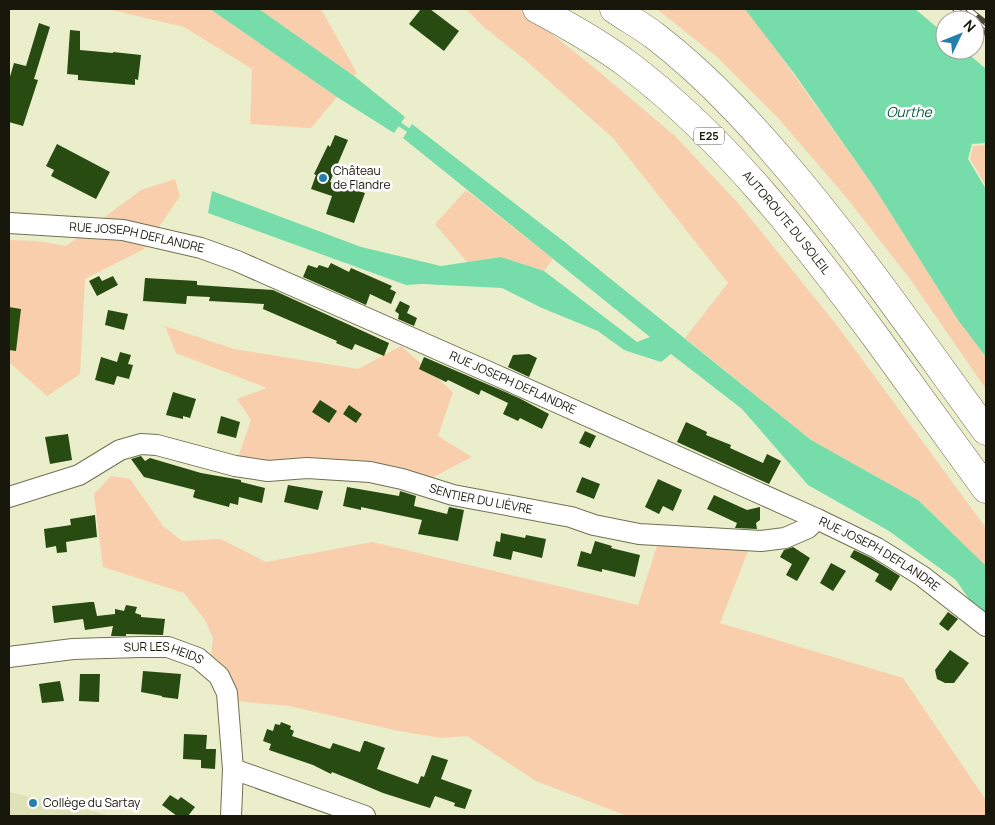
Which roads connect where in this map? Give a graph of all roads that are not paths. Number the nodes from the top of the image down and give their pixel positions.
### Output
1 (537, 9) edge
2 (614, 9) edge
3 (9, 223) edge
4 (986, 431) edge
5 (986, 488) edge
6 (9, 497) edge
7 (817, 519) junction
8 (986, 626) edge
9 (9, 657) edge
10 (233, 769) junction
11 (231, 816) edge
12 (364, 816) edge

1 - 5 highway, AUTOROUTE DU SOLEIL / E25
2 - 4 highway
3 - 7 street, RUE JOSEPH DEFLANDRE
6 - 7 street, SENTIER DU LIÈVRE
7 - 8 street, RUE JOSEPH DEFLANDRE
9 - 10 street, SUR LES HEIDS
10 - 11 street, SUR LES HEIDS
10 - 12 street

